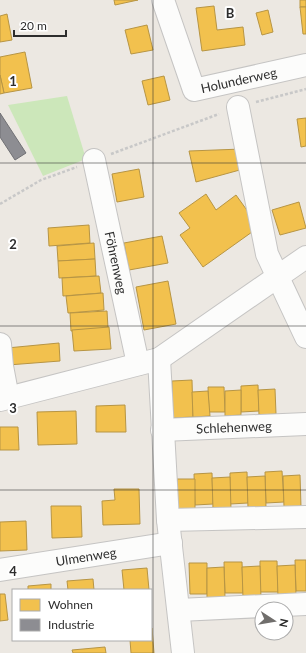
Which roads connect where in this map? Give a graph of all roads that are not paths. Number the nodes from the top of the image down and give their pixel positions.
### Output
1 (162, 0) edge
2 (306, 65) edge
3 (238, 107) road end
4 (94, 160) road end
5 (306, 257) edge
6 (278, 276) junction
7 (306, 337) edge
8 (0, 344) edge
9 (159, 359) junction
10 (138, 364) junction
11 (4, 399) edge
12 (306, 424) edge
13 (162, 430) junction
14 (306, 517) edge
15 (168, 520) junction
16 (171, 543) junction
17 (0, 570) edge
18 (306, 604) edge
19 (178, 610) junction
20 (183, 653) edge

1 - 2 street, Holunderweg
3 - 6 street
4 - 10 street, Föhrenweg
5 - 6 street
6 - 7 street
6 - 9 street
8 - 11 street
9 - 10 street
9 - 13 street
10 - 11 street
12 - 13 street, Schlehenweg
13 - 15 street
14 - 15 street
15 - 16 street
16 - 17 street, Ulmenweg
16 - 19 street
18 - 19 street
19 - 20 street

